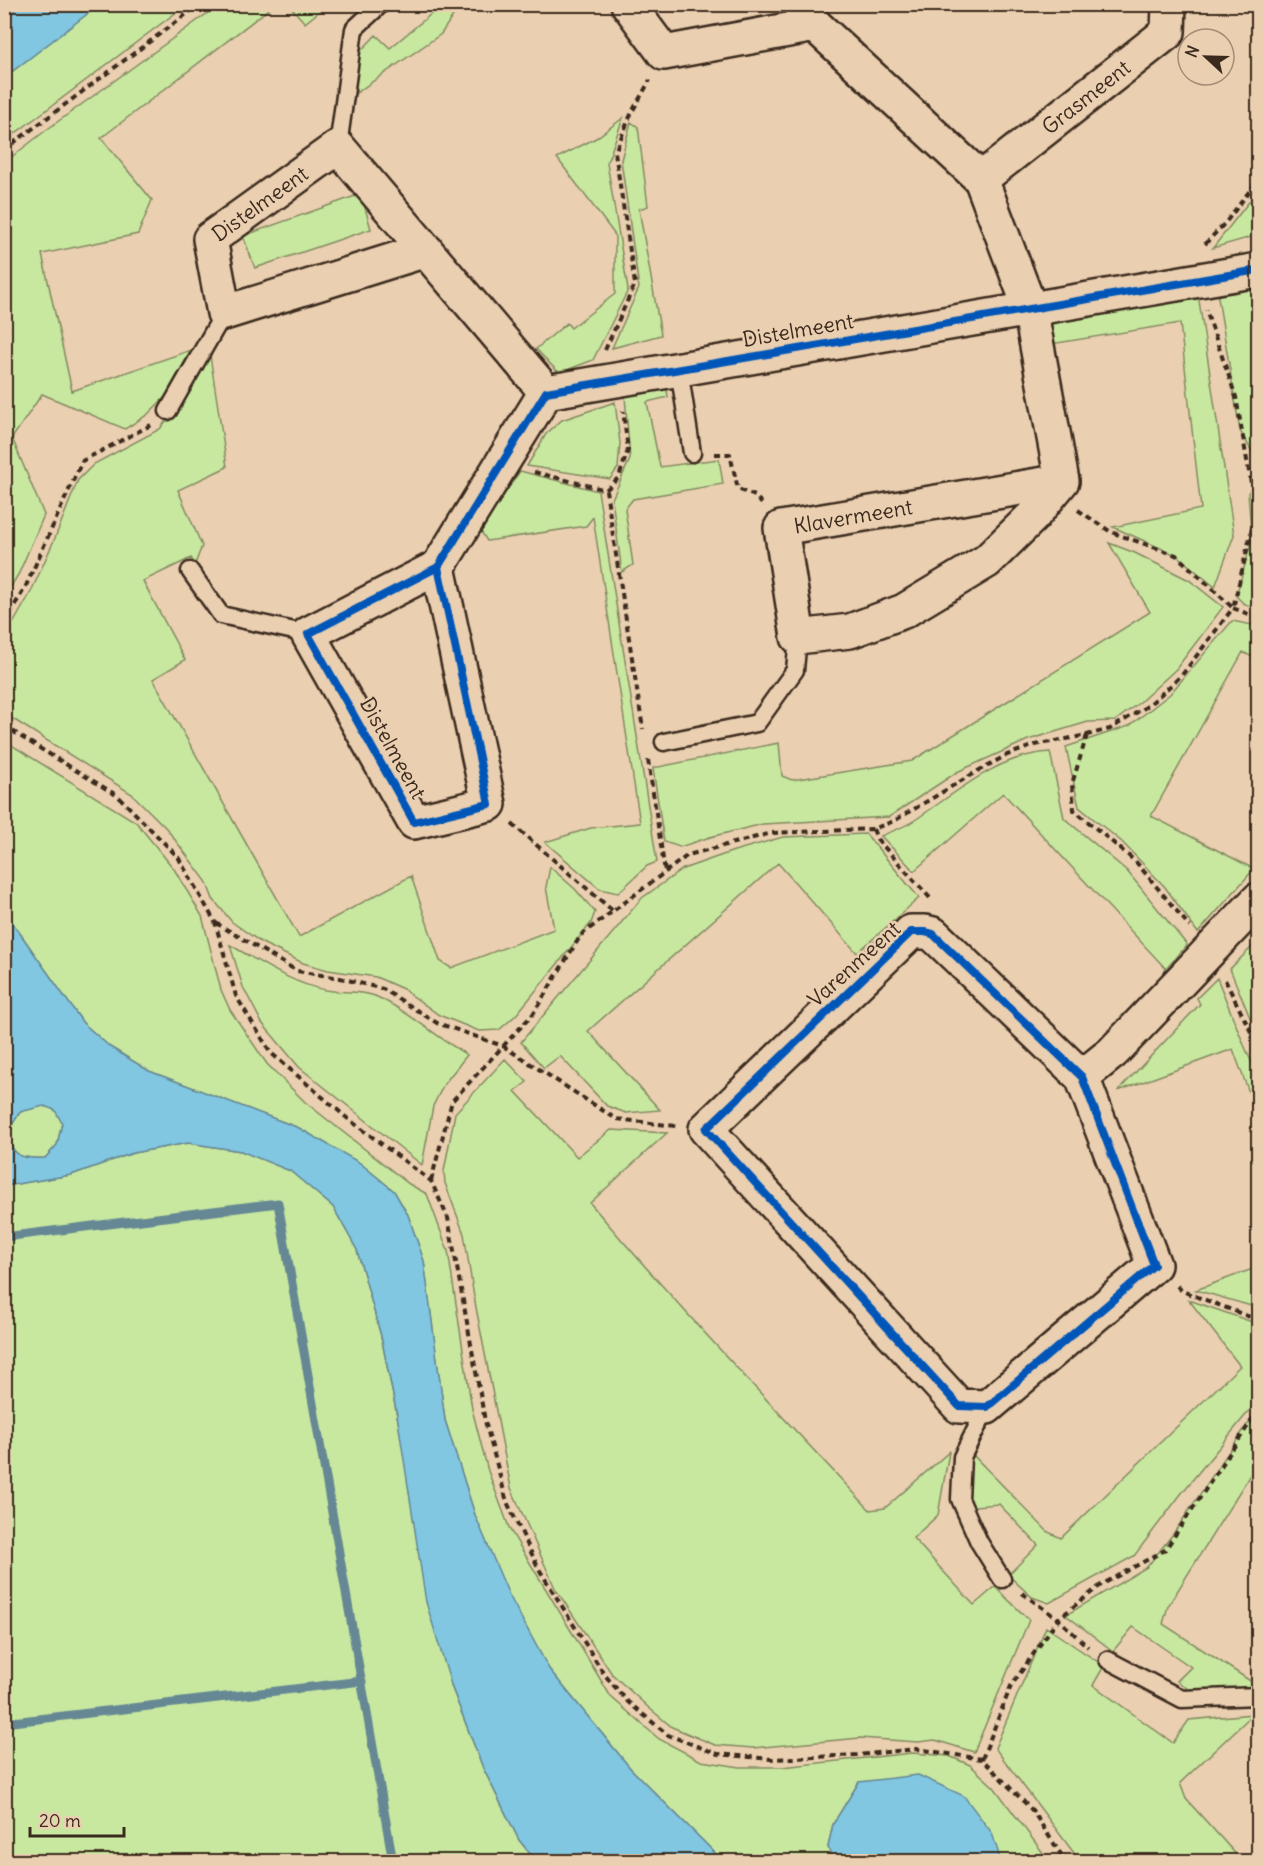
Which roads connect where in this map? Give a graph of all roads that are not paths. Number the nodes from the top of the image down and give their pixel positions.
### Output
1 (381, 4) edge
2 (628, 4) edge
3 (1169, 4) edge
4 (807, 15) edge
5 (338, 147) junction
6 (981, 179) junction
7 (426, 250) junction
8 (1258, 270) edge
9 (1030, 308) junction
10 (224, 313) junction
11 (680, 369) junction
12 (546, 392) junction
13 (168, 411) road end
14 (692, 453) road end
15 (1057, 487) junction
16 (438, 567) junction
17 (190, 571) dead end
18 (308, 634) junction
19 (798, 636) junction
20 (664, 742) dead end
21 (1258, 900) edge
22 (1082, 1077) junction
23 (987, 1407) junction
24 (1002, 1579) road end
25 (1108, 1660) road end
26 (1258, 1696) edge

1 - 5 lane
2 - 4 street
3 - 6 street, Grasmeent
4 - 6 street
5 - 7 street
5 - 10 street, Distelmeent
6 - 9 street
7 - 10 street
7 - 12 street
8 - 9 street, Distelmeent
9 - 11 street, Distelmeent
9 - 15 street
10 - 13 lane
11 - 12 street, Distelmeent
11 - 14 lane
12 - 16 street
15 - 19 street
15 - 19 street, Klavermeent
16 - 18 street
16 - 18 street, Distelmeent
17 - 18 lane
19 - 20 lane
21 - 22 street
22 - 23 street, Varenmeent
22 - 23 street, Varenmeent
23 - 24 lane
25 - 26 lane

